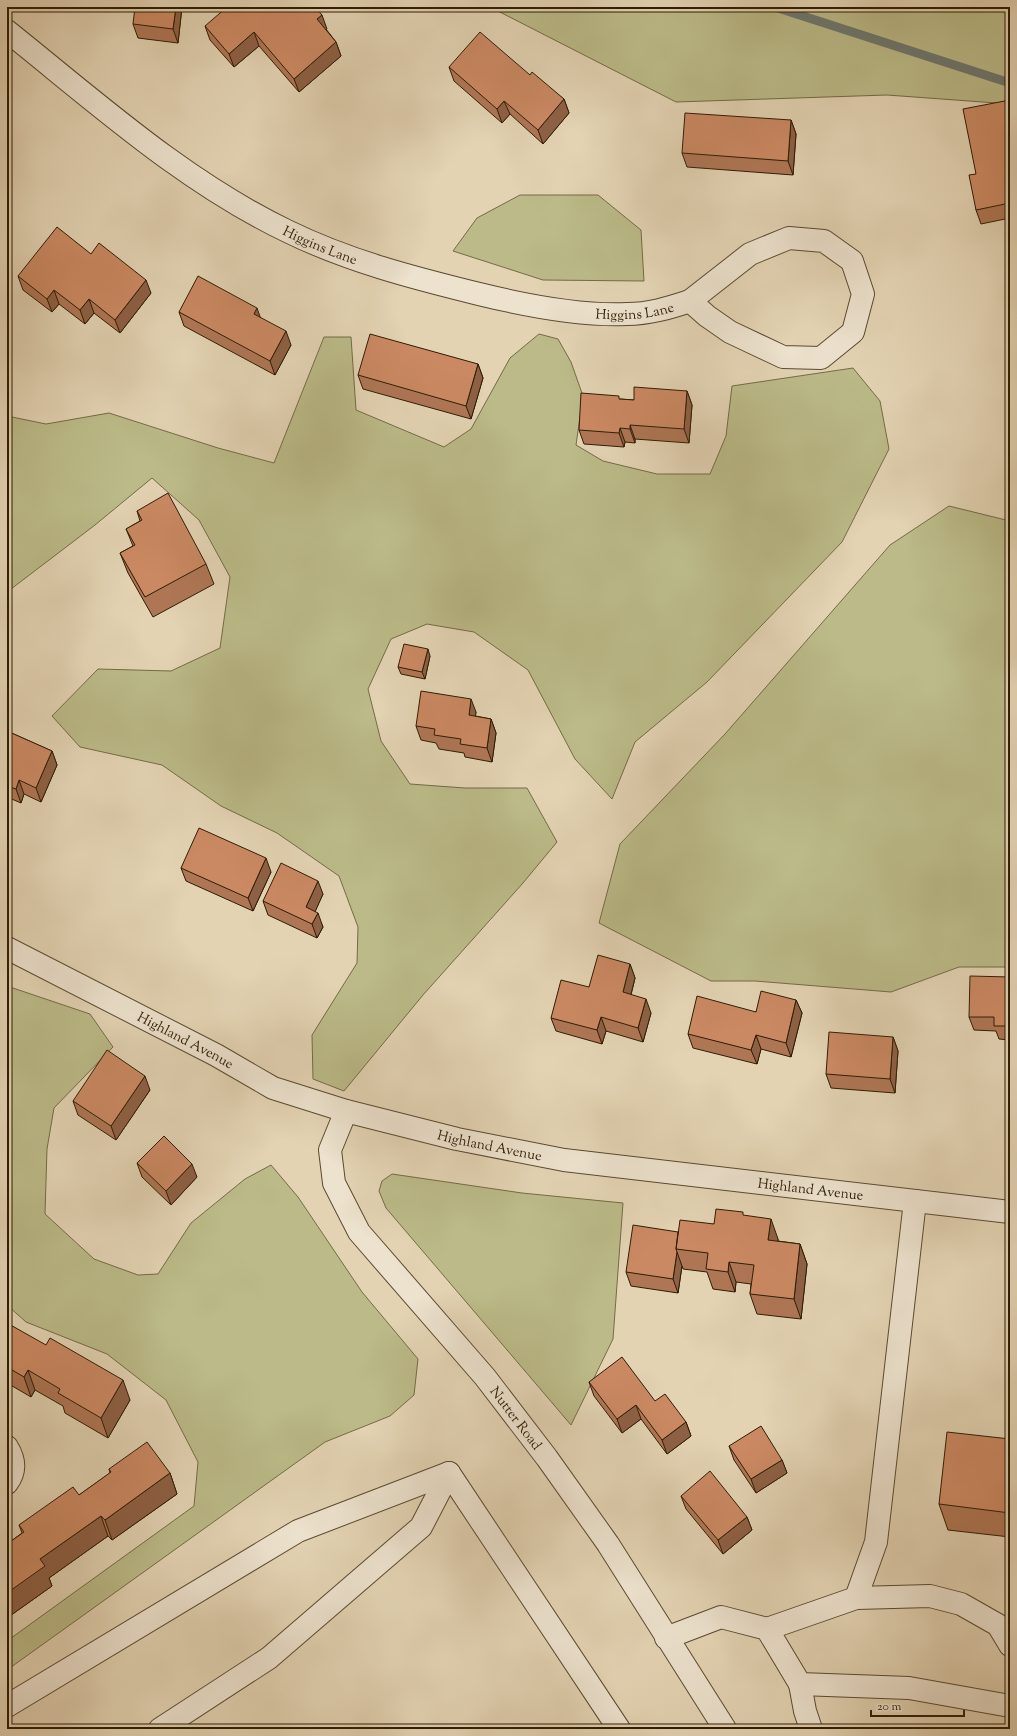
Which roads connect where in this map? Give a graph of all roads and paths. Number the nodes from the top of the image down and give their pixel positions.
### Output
1 (7, 31) edge
2 (690, 301) junction
3 (7, 948) edge
4 (346, 1111) junction
5 (915, 1201) junction
6 (1010, 1212) edge
7 (7, 1447) edge
8 (449, 1473) junction
9 (7, 1483) edge
10 (856, 1598) junction
11 (767, 1629) junction
12 (666, 1638) junction
13 (1010, 1645) edge
14 (800, 1684) junction
15 (7, 1706) edge
16 (1010, 1706) edge
17 (160, 1729) edge
18 (619, 1729) edge
19 (725, 1729) edge
20 (811, 1729) edge

1 - 2 street, Higgins Lane
2 - 2 street, Higgins Lane
3 - 4 street, Highland Avenue
4 - 5 street, Highland Avenue
4 - 12 street, Nutter Road
5 - 6 street, Highland Avenue
5 - 10 street
7 - 9 street
8 - 15 street
8 - 17 street
8 - 18 street
10 - 11 street
10 - 13 street
11 - 12 street
11 - 14 street
12 - 19 street, Nutter Road
14 - 16 street
14 - 20 street

